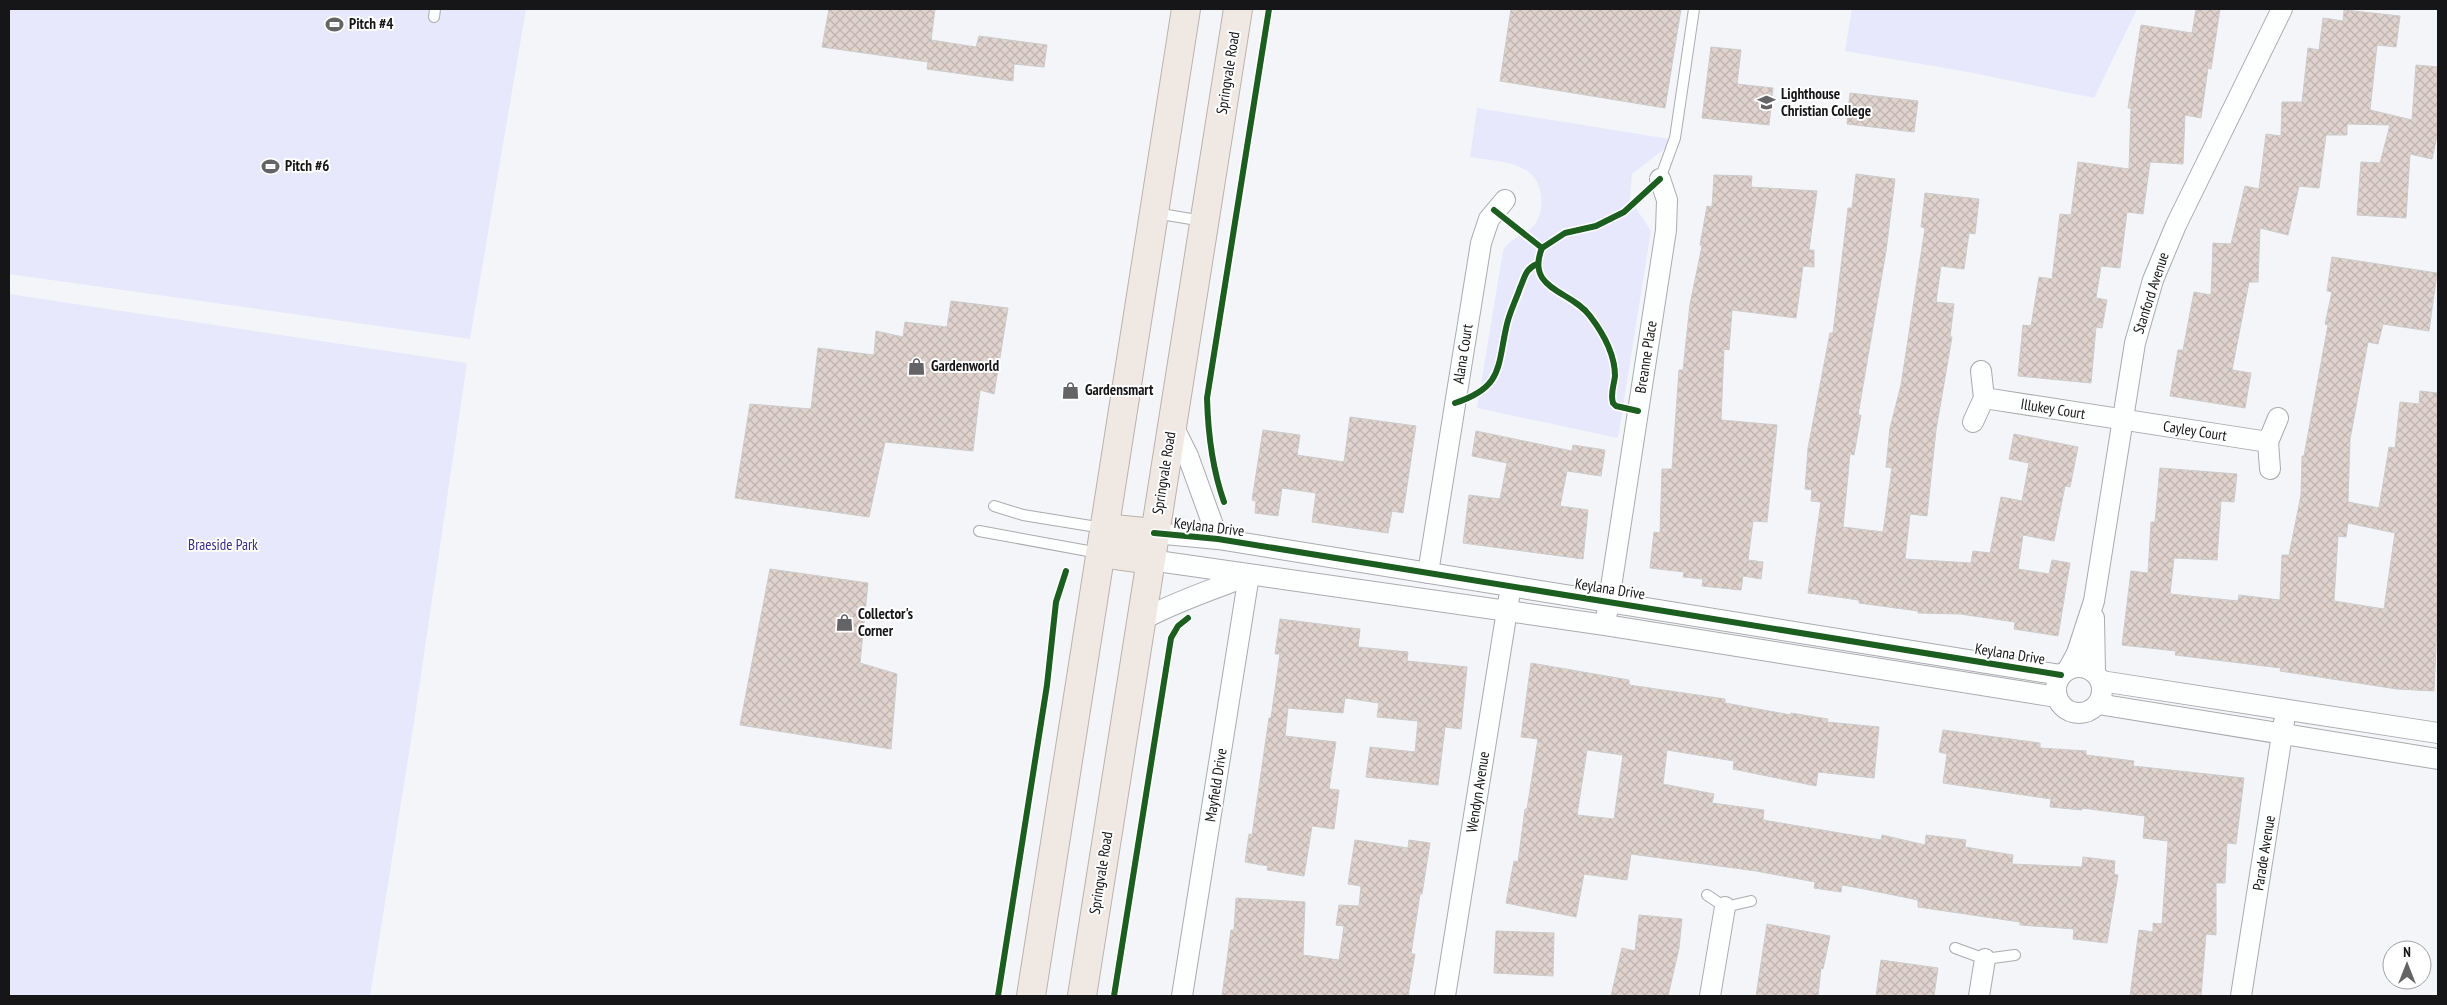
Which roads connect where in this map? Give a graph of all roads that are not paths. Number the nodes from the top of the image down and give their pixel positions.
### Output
1 (1186, 9) edge
2 (1238, 9) edge
3 (1694, 9) edge
4 (2282, 9) edge
5 (1660, 179) joint
6 (1505, 200) dead end
7 (1154, 213) junction
8 (1204, 221) junction
9 (1981, 371) dead end
10 (1984, 398) junction
11 (2278, 418) dead end
12 (2122, 420) junction
13 (1973, 422) dead end
14 (1172, 424) junction
15 (2268, 442) junction
16 (2270, 469) dead end
17 (994, 506) dead end
18 (979, 531) dead end
19 (1154, 533) junction
20 (1218, 539) junction
21 (1102, 541) junction
22 (1150, 560) junction
23 (1428, 573) junction
24 (1250, 575) junction
25 (1510, 587) junction
26 (1608, 601) junction
27 (2094, 601) junction
28 (1507, 612) junction
29 (1142, 620) junction
30 (1605, 625) junction
31 (2065, 672) junction
32 (2098, 677) junction
33 (2057, 697) junction
34 (2098, 704) junction
35 (2286, 709) junction
36 (2282, 733) junction
37 (2438, 733) edge
38 (2438, 759) edge
39 (1706, 896) dead end
40 (1751, 901) dead end
41 (1725, 907) junction
42 (1955, 948) dead end
43 (2015, 955) dead end
44 (1985, 958) junction
45 (1031, 996) edge
46 (1082, 996) edge
47 (1182, 996) edge
48 (1445, 996) edge
49 (1710, 996) edge
50 (1979, 996) edge
51 (2241, 996) edge

1 - 7 highway
2 - 8 highway, Springvale Road
3 - 5 lane
4 - 12 street, Stanford Avenue
5 - 26 street, Breanne Place
6 - 23 street, Alana Court
7 - 8 lane
7 - 21 highway
8 - 14 highway, Springvale Road
9 - 10 street
10 - 12 street, Illukey Court
10 - 13 street
11 - 15 street
12 - 15 street, Cayley Court
12 - 27 street, Stanford Avenue
14 - 19 highway, Springvale Road
14 - 20 street
15 - 16 street
17 - 21 lane
18 - 21 lane
19 - 20 street, Keylana Drive
19 - 21 highway, Keylana Drive
19 - 22 highway, Springvale Road
20 - 23 street, Keylana Drive
21 - 22 highway
21 - 45 highway
22 - 24 street
22 - 29 highway, Springvale Road
23 - 25 street, Keylana Drive
24 - 28 street
24 - 29 street
24 - 47 street, Mayfield Drive
25 - 26 street, Keylana Drive
25 - 28 street, Wendyn Avenue
26 - 30 street, Breanne Place
26 - 31 street, Keylana Drive
27 - 31 street, Stanford Avenue
27 - 32 street, Stanford Avenue
28 - 30 street
28 - 48 street, Wendyn Avenue
29 - 46 highway, Springvale Road
30 - 33 street
31 - 32 street
31 - 33 street
32 - 34 street
32 - 35 street
33 - 34 street
34 - 36 street
35 - 36 street, Parade Avenue
35 - 37 street
36 - 38 street
36 - 51 street, Parade Avenue
39 - 41 lane
40 - 41 lane
41 - 49 street
42 - 44 lane
43 - 44 lane
44 - 50 street

